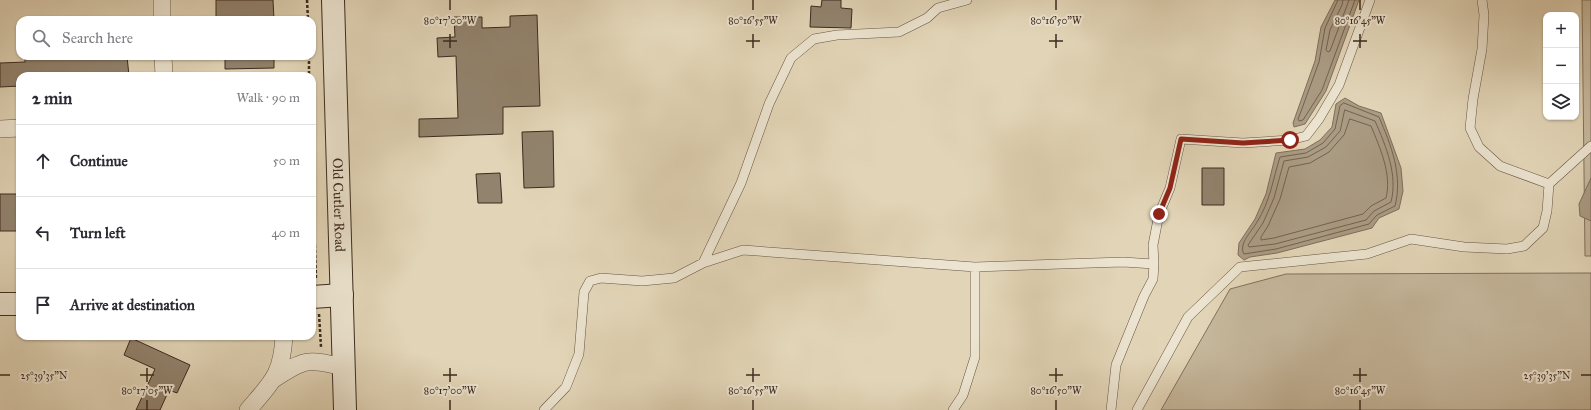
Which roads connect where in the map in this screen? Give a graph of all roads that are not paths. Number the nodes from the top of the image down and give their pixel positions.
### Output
1 (162, 0) edge
2 (333, 0) edge
3 (967, 0) edge
4 (1370, 0) edge
5 (1482, 0) edge
6 (162, 16) edge
7 (163, 60) edge
8 (164, 72) edge
9 (16, 128) edge
10 (0, 129) edge
11 (1591, 146) edge
12 (1549, 184) junction
13 (703, 263) junction
14 (1154, 264) junction
15 (975, 267) junction
16 (316, 295) edge
17 (342, 295) junction
18 (0, 304) edge
19 (16, 304) edge
20 (284, 340) edge
21 (344, 367) junction
22 (274, 379) junction
23 (248, 410) edge
24 (345, 410) edge
25 (544, 410) edge
26 (954, 410) edge
27 (1111, 410) edge
28 (1137, 410) edge

1 - 6 street
2 - 17 main road, Old Cutler Road
3 - 13 lane
4 - 14 lane
5 - 12 lane
7 - 8 street
9 - 10 street
11 - 12 lane
12 - 28 lane
13 - 15 lane
13 - 25 lane
14 - 15 lane
14 - 27 lane
15 - 26 lane
16 - 17 main road
17 - 21 main road, Old Cutler Road
18 - 19 main road
20 - 22 street
21 - 22 street
21 - 24 main road, Old Cutler Road
22 - 23 street

